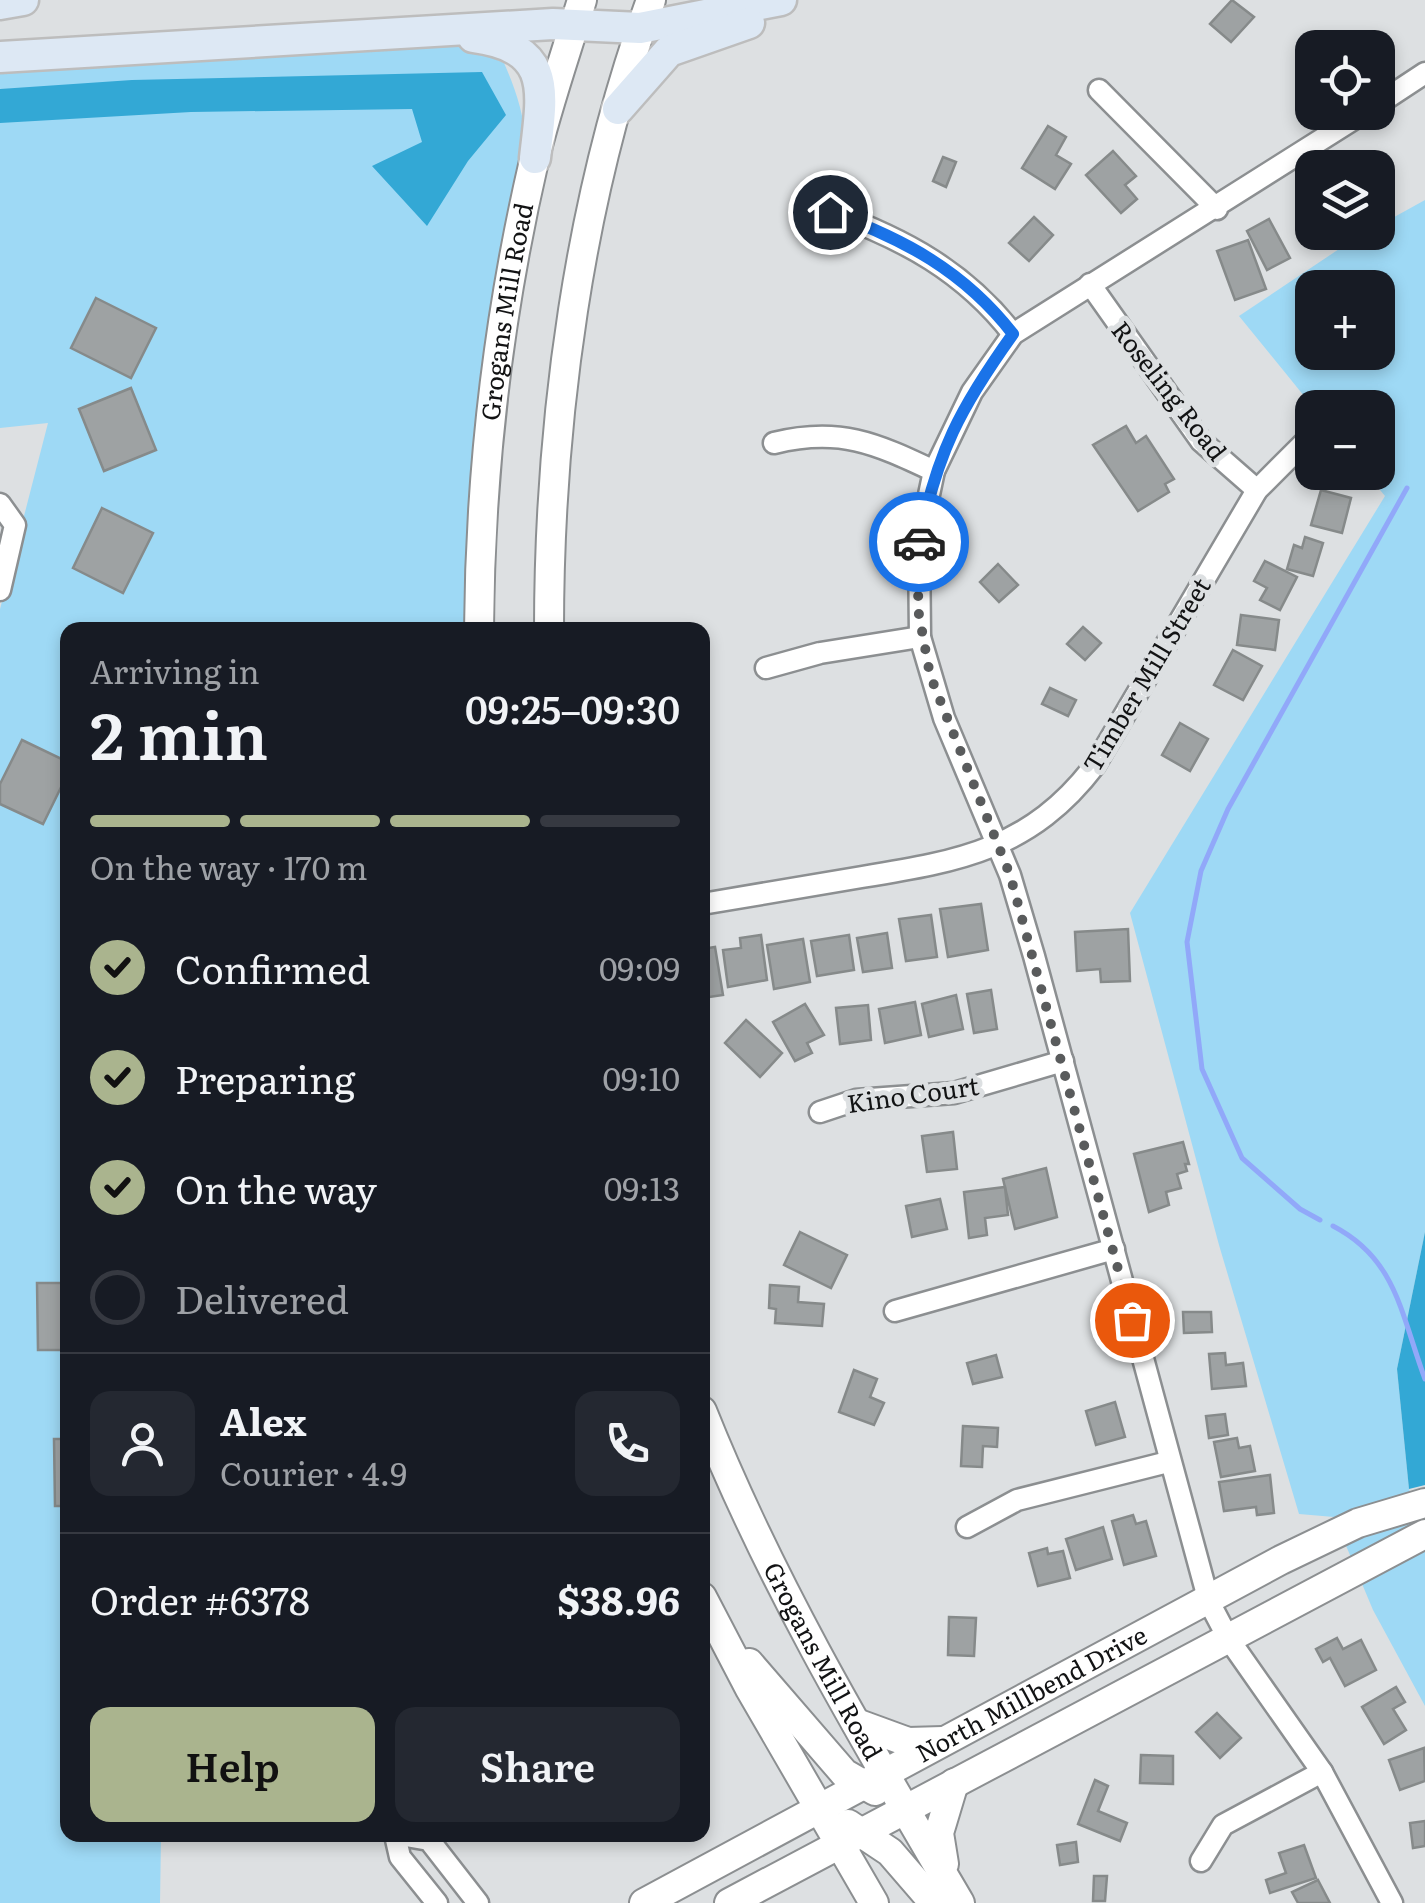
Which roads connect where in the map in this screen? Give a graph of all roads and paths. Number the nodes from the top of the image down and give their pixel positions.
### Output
1 (23, 0) edge
2 (781, 0) edge
3 (801, 0) edge
4 (0, 4) edge
5 (578, 12) edge
6 (646, 14) edge
7 (421, 30) junction
8 (0, 57) edge
9 (1425, 73) edge
10 (1099, 90) dead end
11 (1395, 93) edge
12 (618, 109) junction
13 (1338, 130) edge
14 (535, 158) junction
15 (1217, 209) junction
16 (830, 212) dead end
17 (1090, 284) junction
18 (1013, 334) junction
19 (774, 443) dead end
20 (1295, 452) edge
21 (934, 471) junction
22 (1257, 490) junction
23 (0, 504) edge
24 (0, 590) edge
25 (479, 622) edge
26 (549, 622) edge
27 (920, 637) junction
28 (766, 668) dead end
29 (999, 846) junction
30 (710, 903) edge
31 (1063, 1062) junction
32 (820, 1112) dead end
33 (1114, 1249) junction
34 (895, 1311) dead end
35 (710, 1431) edge
36 (1168, 1462) junction
37 (1425, 1503) edge
38 (967, 1527) dead end
39 (1425, 1534) edge
40 (1208, 1602) junction
41 (710, 1612) edge
42 (716, 1623) junction
43 (1228, 1638) junction
44 (750, 1689) junction
45 (856, 1723) junction
46 (948, 1740) junction
47 (1322, 1772) junction
48 (954, 1784) junction
49 (885, 1791) junction
50 (842, 1826) junction
51 (399, 1842) edge
52 (430, 1842) edge
53 (751, 1845) junction
54 (1201, 1861) dead end
55 (786, 1870) junction
56 (947, 1896) edge
57 (438, 1903) edge
58 (478, 1903) edge
59 (644, 1903) edge
60 (729, 1903) edge
61 (864, 1903) edge
62 (877, 1903) edge
63 (1392, 1903) edge

1 - 4 main road
2 - 6 main road
3 - 12 main road
5 - 6 main road
5 - 7 main road
5 - 14 main road, Grogans Mill Road
6 - 12 main road
7 - 8 main road
7 - 14 main road
9 - 11 street
10 - 15 street
12 - 26 main road
13 - 15 street
14 - 25 main road, Grogans Mill Road
15 - 17 street
16 - 18 street
17 - 18 street
17 - 22 street, Roseling Road
18 - 21 street
19 - 21 street
20 - 22 street, Timber Mill Street
21 - 27 street
22 - 29 street, Timber Mill Street
23 - 24 street
27 - 28 street
27 - 29 street
29 - 30 street, Timber Mill Street
29 - 31 street
31 - 32 street, Kino Court
31 - 33 street
33 - 34 street
33 - 36 street
35 - 45 main road, Grogans Mill Road
36 - 38 street
36 - 40 street
37 - 40 main road, North Millbend Drive
39 - 43 main road, North Millbend Drive
40 - 43 street
40 - 46 main road, North Millbend Drive
41 - 42 main road
42 - 44 main road
42 - 49 main road
43 - 47 street
43 - 48 main road, North Millbend Drive
44 - 50 main road
44 - 53 main road
45 - 46 main road
45 - 49 main road
46 - 49 main road, North Millbend Drive
47 - 54 street
47 - 63 street
48 - 49 main road, North Millbend Drive
48 - 56 main road
49 - 50 main road, North Millbend Drive
49 - 50 main road
49 - 56 main road
50 - 53 main road, North Millbend Drive
50 - 55 main road, North Millbend Drive
50 - 56 main road
50 - 62 main road
51 - 57 street
52 - 58 street
53 - 59 main road, North Millbend Drive
55 - 60 main road, North Millbend Drive
55 - 61 main road

